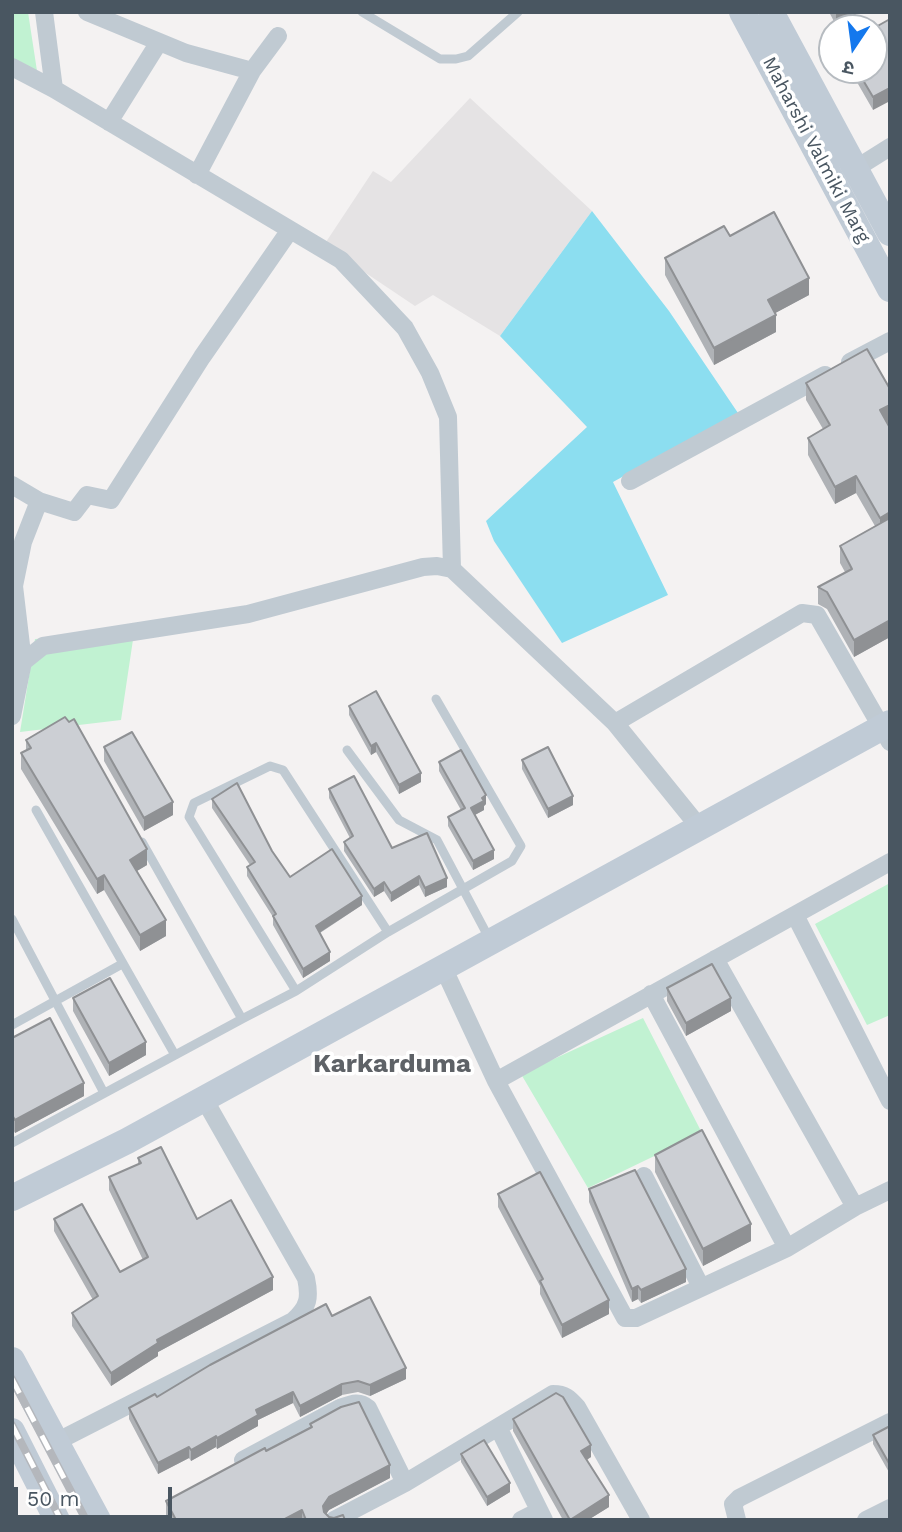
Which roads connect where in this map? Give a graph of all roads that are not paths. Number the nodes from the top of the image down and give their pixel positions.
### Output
1 (44, 12) edge
2 (87, 12) edge
3 (362, 12) edge
4 (518, 12) edge
5 (741, 12) edge
6 (771, 12) edge
7 (278, 36) dead end
8 (159, 42) junction
9 (12, 68) edge
10 (252, 71) junction
11 (54, 89) junction
12 (109, 122) junction
13 (890, 147) edge
14 (855, 169) junction
15 (197, 175) junction
16 (290, 230) junction
17 (890, 233) edge
18 (890, 289) edge
19 (890, 341) edge
20 (630, 481) dead end
21 (12, 485) edge
22 (39, 501) junction
23 (452, 569) junction
24 (23, 662) junction
25 (436, 699) dead end
26 (12, 716) edge
27 (615, 723) junction
28 (887, 731) edge
29 (347, 750) dead end
30 (36, 810) dead end
31 (134, 828) edge
32 (700, 828) junction
33 (890, 862) edge
34 (463, 889) junction
35 (795, 915) junction
36 (12, 919) edge
37 (387, 932) junction
38 (491, 942) junction
39 (715, 959) junction
40 (122, 964) junction
41 (443, 967) junction
42 (296, 991) junction
43 (652, 994) junction
44 (55, 999) junction
45 (242, 1019) junction
46 (12, 1025) edge
47 (175, 1055) junction
48 (496, 1081) junction
49 (104, 1093) junction
50 (203, 1097) junction
51 (890, 1101) edge
52 (12, 1143) edge
53 (644, 1176) dead end
54 (890, 1190) edge
55 (12, 1198) edge
56 (855, 1207) junction
57 (787, 1248) junction
58 (701, 1287) junction
59 (12, 1360) edge
60 (890, 1422) edge
61 (498, 1427) junction
62 (12, 1431) edge
63 (56, 1442) junction
64 (230, 1468) edge
65 (405, 1483) junction
66 (890, 1508) edge
67 (542, 1515) edge
68 (57, 1520) edge
69 (99, 1520) edge
70 (334, 1520) edge
71 (521, 1520) edge
72 (641, 1520) edge
73 (737, 1520) edge
74 (866, 1520) edge

1 - 11 street
2 - 8 street
3 - 4 lane
5 - 18 street, Maharshi Valmiki Marg
6 - 14 street, Maharshi Valmiki Marg
7 - 10 street
8 - 10 street
8 - 12 street
9 - 11 street
10 - 15 street
11 - 12 street
12 - 15 street
13 - 14 street
14 - 17 street, Maharshi Valmiki Marg
15 - 16 street
16 - 22 street
16 - 23 street
19 - 20 street
21 - 22 street
22 - 24 street
23 - 24 street
23 - 27 street
24 - 26 street
25 - 34 lane
27 - 28 street
27 - 32 street
28 - 32 street
29 - 34 lane
30 - 40 lane
31 - 45 lane
32 - 38 street
33 - 35 street
34 - 37 lane
34 - 38 lane
35 - 39 street
35 - 51 street
36 - 44 lane
37 - 42 lane
37 - 42 lane
38 - 41 street
39 - 43 street
39 - 56 street
40 - 44 lane
40 - 47 lane
41 - 48 street
41 - 50 street
42 - 45 lane
43 - 48 street
43 - 57 street
44 - 46 lane
44 - 49 lane
45 - 47 lane
47 - 49 lane
48 - 58 street
49 - 52 lane
50 - 55 street
50 - 63 street
53 - 58 street
54 - 56 street
56 - 57 street
57 - 58 street
59 - 63 street
60 - 73 street
61 - 65 street
61 - 67 street
61 - 72 street
62 - 68 street
63 - 69 street
64 - 65 street
65 - 70 street
66 - 74 street
67 - 71 street

